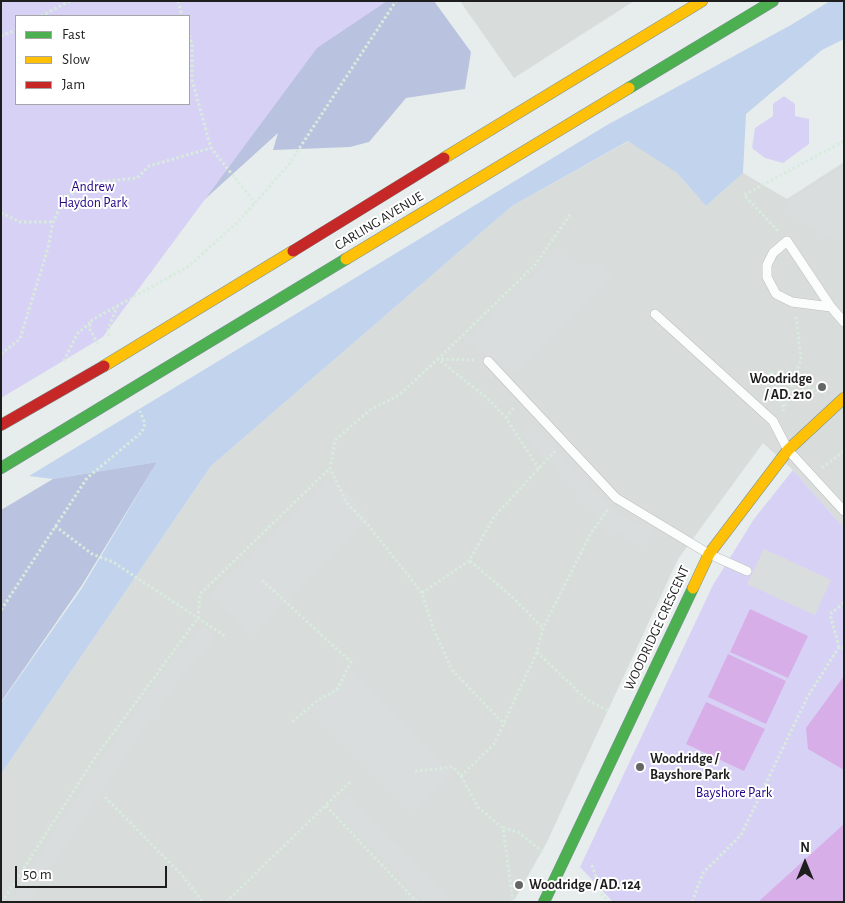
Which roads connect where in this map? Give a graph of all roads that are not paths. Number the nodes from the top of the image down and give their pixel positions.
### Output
1 (702, 1) edge
2 (772, 1) edge
3 (831, 307) junction
4 (655, 314) dead end
5 (844, 322) edge
6 (488, 361) road end
7 (844, 398) edge
8 (1, 425) edge
9 (788, 450) junction
10 (1, 468) edge
11 (844, 511) edge
12 (709, 554) junction
13 (747, 571) dead end
14 (544, 902) edge

1 - 8 main road, CARLING AVENUE
2 - 10 main road, CARLING AVENUE
3 - 3 lane
3 - 5 lane
4 - 9 lane
6 - 12 lane
7 - 9 main road, WOODRIDGE CRESCENT
9 - 11 lane
9 - 12 main road, WOODRIDGE CRESCENT
12 - 13 lane
12 - 14 main road, WOODRIDGE CRESCENT

